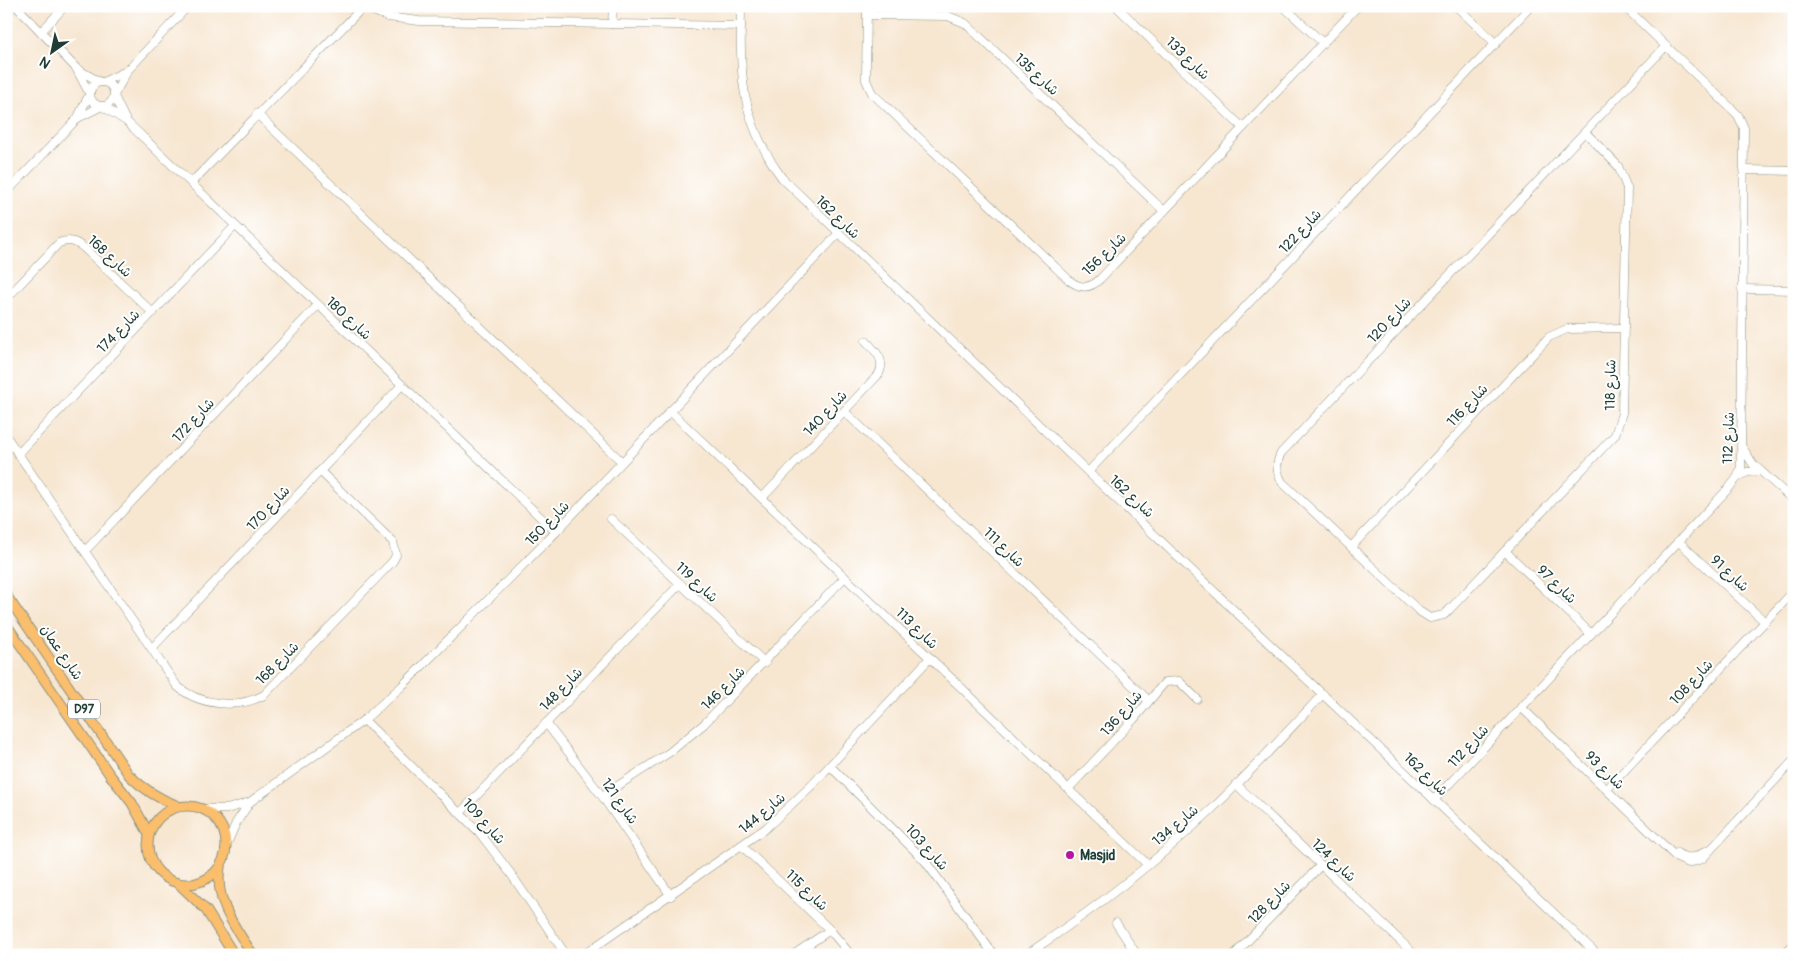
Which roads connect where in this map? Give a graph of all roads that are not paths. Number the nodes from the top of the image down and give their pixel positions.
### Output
1 (16, 6) edge
2 (66, 6) edge
3 (188, 6) edge
4 (613, 6) edge
5 (741, 6) edge
6 (1116, 6) edge
7 (1283, 6) edge
8 (1358, 6) edge
9 (1456, 6) edge
10 (1531, 6) edge
11 (1624, 6) edge
12 (362, 7) edge
13 (867, 10) edge
14 (612, 24) junction
15 (741, 26) junction
16 (41, 32) junction
17 (1323, 43) junction
18 (1496, 44) junction
19 (1666, 46) junction
20 (76, 68) junction
21 (128, 70) junction
22 (102, 82) junction
23 (89, 94) junction
24 (114, 95) junction
25 (102, 106) junction
26 (257, 114) junction
27 (77, 119) junction
28 (126, 121) junction
29 (1243, 128) junction
30 (1584, 132) junction
31 (1745, 170) junction
32 (1794, 171) edge
33 (191, 183) junction
34 (6, 193) edge
35 (1164, 211) junction
36 (235, 226) junction
37 (838, 234) junction
38 (1742, 289) junction
39 (1794, 290) edge
40 (6, 299) edge
41 (318, 305) junction
42 (153, 313) junction
43 (1624, 328) junction
44 (866, 341) dead end
45 (402, 384) junction
46 (670, 411) junction
47 (844, 411) junction
48 (6, 436) edge
49 (1742, 447) junction
50 (18, 454) junction
51 (622, 462) junction
52 (320, 471) junction
53 (1088, 472) junction
54 (1760, 472) junction
55 (1737, 478) junction
56 (762, 498) junction
57 (1794, 501) edge
58 (611, 519) dead end
59 (556, 532) junction
60 (1678, 541) junction
61 (1351, 547) junction
62 (85, 551) junction
63 (1505, 551) junction
64 (845, 577) junction
65 (680, 584) junction
66 (1794, 592) edge
67 (6, 595) edge
68 (1418, 611) joint
69 (1765, 622) junction
70 (6, 624) edge
71 (1591, 634) junction
72 (152, 648) junction
73 (930, 658) junction
74 (764, 663) junction
75 (1323, 694) junction
76 (1197, 699) dead end
77 (1148, 700) junction
78 (1521, 707) junction
79 (364, 720) junction
80 (546, 723) junction
81 (1794, 760) edge
82 (830, 766) junction
83 (1236, 784) junction
84 (1068, 789) junction
85 (1607, 789) junction
86 (602, 796) junction
87 (1434, 800) junction
88 (250, 802) junction
89 (178, 806) junction
90 (203, 809) junction
91 (461, 812) junction
92 (149, 834) junction
93 (226, 846) junction
94 (742, 846) junction
95 (1147, 864) junction
96 (1321, 865) junction
97 (220, 866) junction
98 (178, 883) junction
99 (671, 896) junction
100 (1116, 923) dead end
101 (830, 930) junction
102 (1794, 944) edge
103 (1243, 952) edge
104 (234, 955) edge
105 (253, 955) edge
106 (566, 955) edge
107 (583, 955) edge
108 (793, 955) edge
109 (851, 955) edge
110 (994, 955) edge
111 (1026, 955) edge
112 (1137, 955) edge
113 (1234, 955) edge
114 (1415, 955) edge
115 (1598, 955) edge
116 (1783, 955) edge

1 - 16 street
2 - 16 street
3 - 21 street
4 - 14 street
5 - 15 street, شارع 162
6 - 29 street, شارع 133
7 - 17 street
8 - 17 street, شارع 156
9 - 18 street
10 - 18 street, شارع 122
11 - 19 street, شارع 112
12 - 14 street
12 - 26 street
13 - 35 street, شارع 135
13 - 35 street, شارع 156
14 - 15 street
15 - 37 street, شارع 162
16 - 20 street
17 - 29 street, شارع 156
18 - 53 street, شارع 122
19 - 30 street, شارع 120
19 - 31 street, شارع 112
20 - 22 street
20 - 23 street
21 - 22 street
21 - 24 street
22 - 23 street
22 - 24 street
23 - 25 street
23 - 27 street
24 - 25 street
24 - 28 street, شارع 180
25 - 27 street
25 - 28 street, شارع 180
26 - 33 street
26 - 51 street
27 - 34 street
28 - 33 street, شارع 180
29 - 35 street, شارع 156
30 - 43 street, شارع 118
30 - 61 street, شارع 120
31 - 32 street
31 - 38 street, شارع 112
33 - 36 street, شارع 180
36 - 41 street, شارع 180
36 - 42 street, شارع 174
37 - 46 street, شارع 150
37 - 53 street, شارع 162
38 - 39 street
38 - 49 street, شارع 112
40 - 42 street, شارع 168
41 - 45 street, شارع 180
41 - 62 street, شارع 172
42 - 50 street, شارع 174
43 - 61 street, شارع 116
43 - 63 street, شارع 118
44 - 47 street, شارع 140
45 - 52 street, شارع 170
45 - 59 street, شارع 180
46 - 51 street, شارع 150
46 - 56 street, شارع 113
47 - 56 street, شارع 140
47 - 77 street, شارع 111
48 - 50 street, شارع 168
49 - 54 street
49 - 55 street, شارع 112
50 - 62 street, شارع 168
51 - 59 street, شارع 150
52 - 72 street, شارع 170
52 - 72 street, شارع 168
53 - 75 street, شارع 162
54 - 55 street
54 - 57 street
55 - 60 street, شارع 112
56 - 64 street, شارع 113
58 - 65 street, شارع 119
59 - 79 street, شارع 150
60 - 69 street, شارع 91
60 - 71 street, شارع 112
61 - 68 street, شارع 120
62 - 72 street, شارع 168
63 - 68 street, شارع 118
63 - 71 street, شارع 97
64 - 73 street, شارع 113
64 - 74 street, شارع 146
65 - 74 street, شارع 119
65 - 80 street, شارع 148
66 - 69 street, شارع 108
67 - 89 main road, شارع عمان / D97
69 - 85 street, شارع 108
70 - 92 main road, D97
71 - 78 street, شارع 112
73 - 82 street, شارع 144
73 - 84 street, شارع 113
74 - 86 street, شارع 146
75 - 83 street, شارع 134
75 - 87 street, شارع 162
76 - 77 street, شارع 136
77 - 84 street, شارع 136
78 - 85 street, شارع 93
78 - 87 street, شارع 112
79 - 88 street, شارع 150
79 - 91 street, شارع 109
80 - 86 street, شارع 121
80 - 91 street, شارع 148
81 - 85 street, شارع 93
82 - 94 street, شارع 144
82 - 110 street, شارع 103
83 - 95 street, شارع 134
83 - 96 street, شارع 124
84 - 95 street, شارع 113
86 - 99 street, شارع 121
87 - 115 street, شارع 162
88 - 90 street, شارع 150
88 - 93 street, شارع 150
89 - 90 main road
89 - 92 main road
90 - 93 main road
91 - 106 street, شارع 109
92 - 98 main road
93 - 97 main road
94 - 99 street, شارع 144
94 - 101 street, شارع 115
95 - 111 street, شارع 134
96 - 103 street, شارع 128
96 - 114 street, شارع 124
97 - 98 main road
97 - 105 main road
98 - 104 main road
99 - 107 street, شارع 144
100 - 112 street
101 - 108 street
101 - 109 street, شارع 115
102 - 116 street
103 - 113 street, شارع 128

